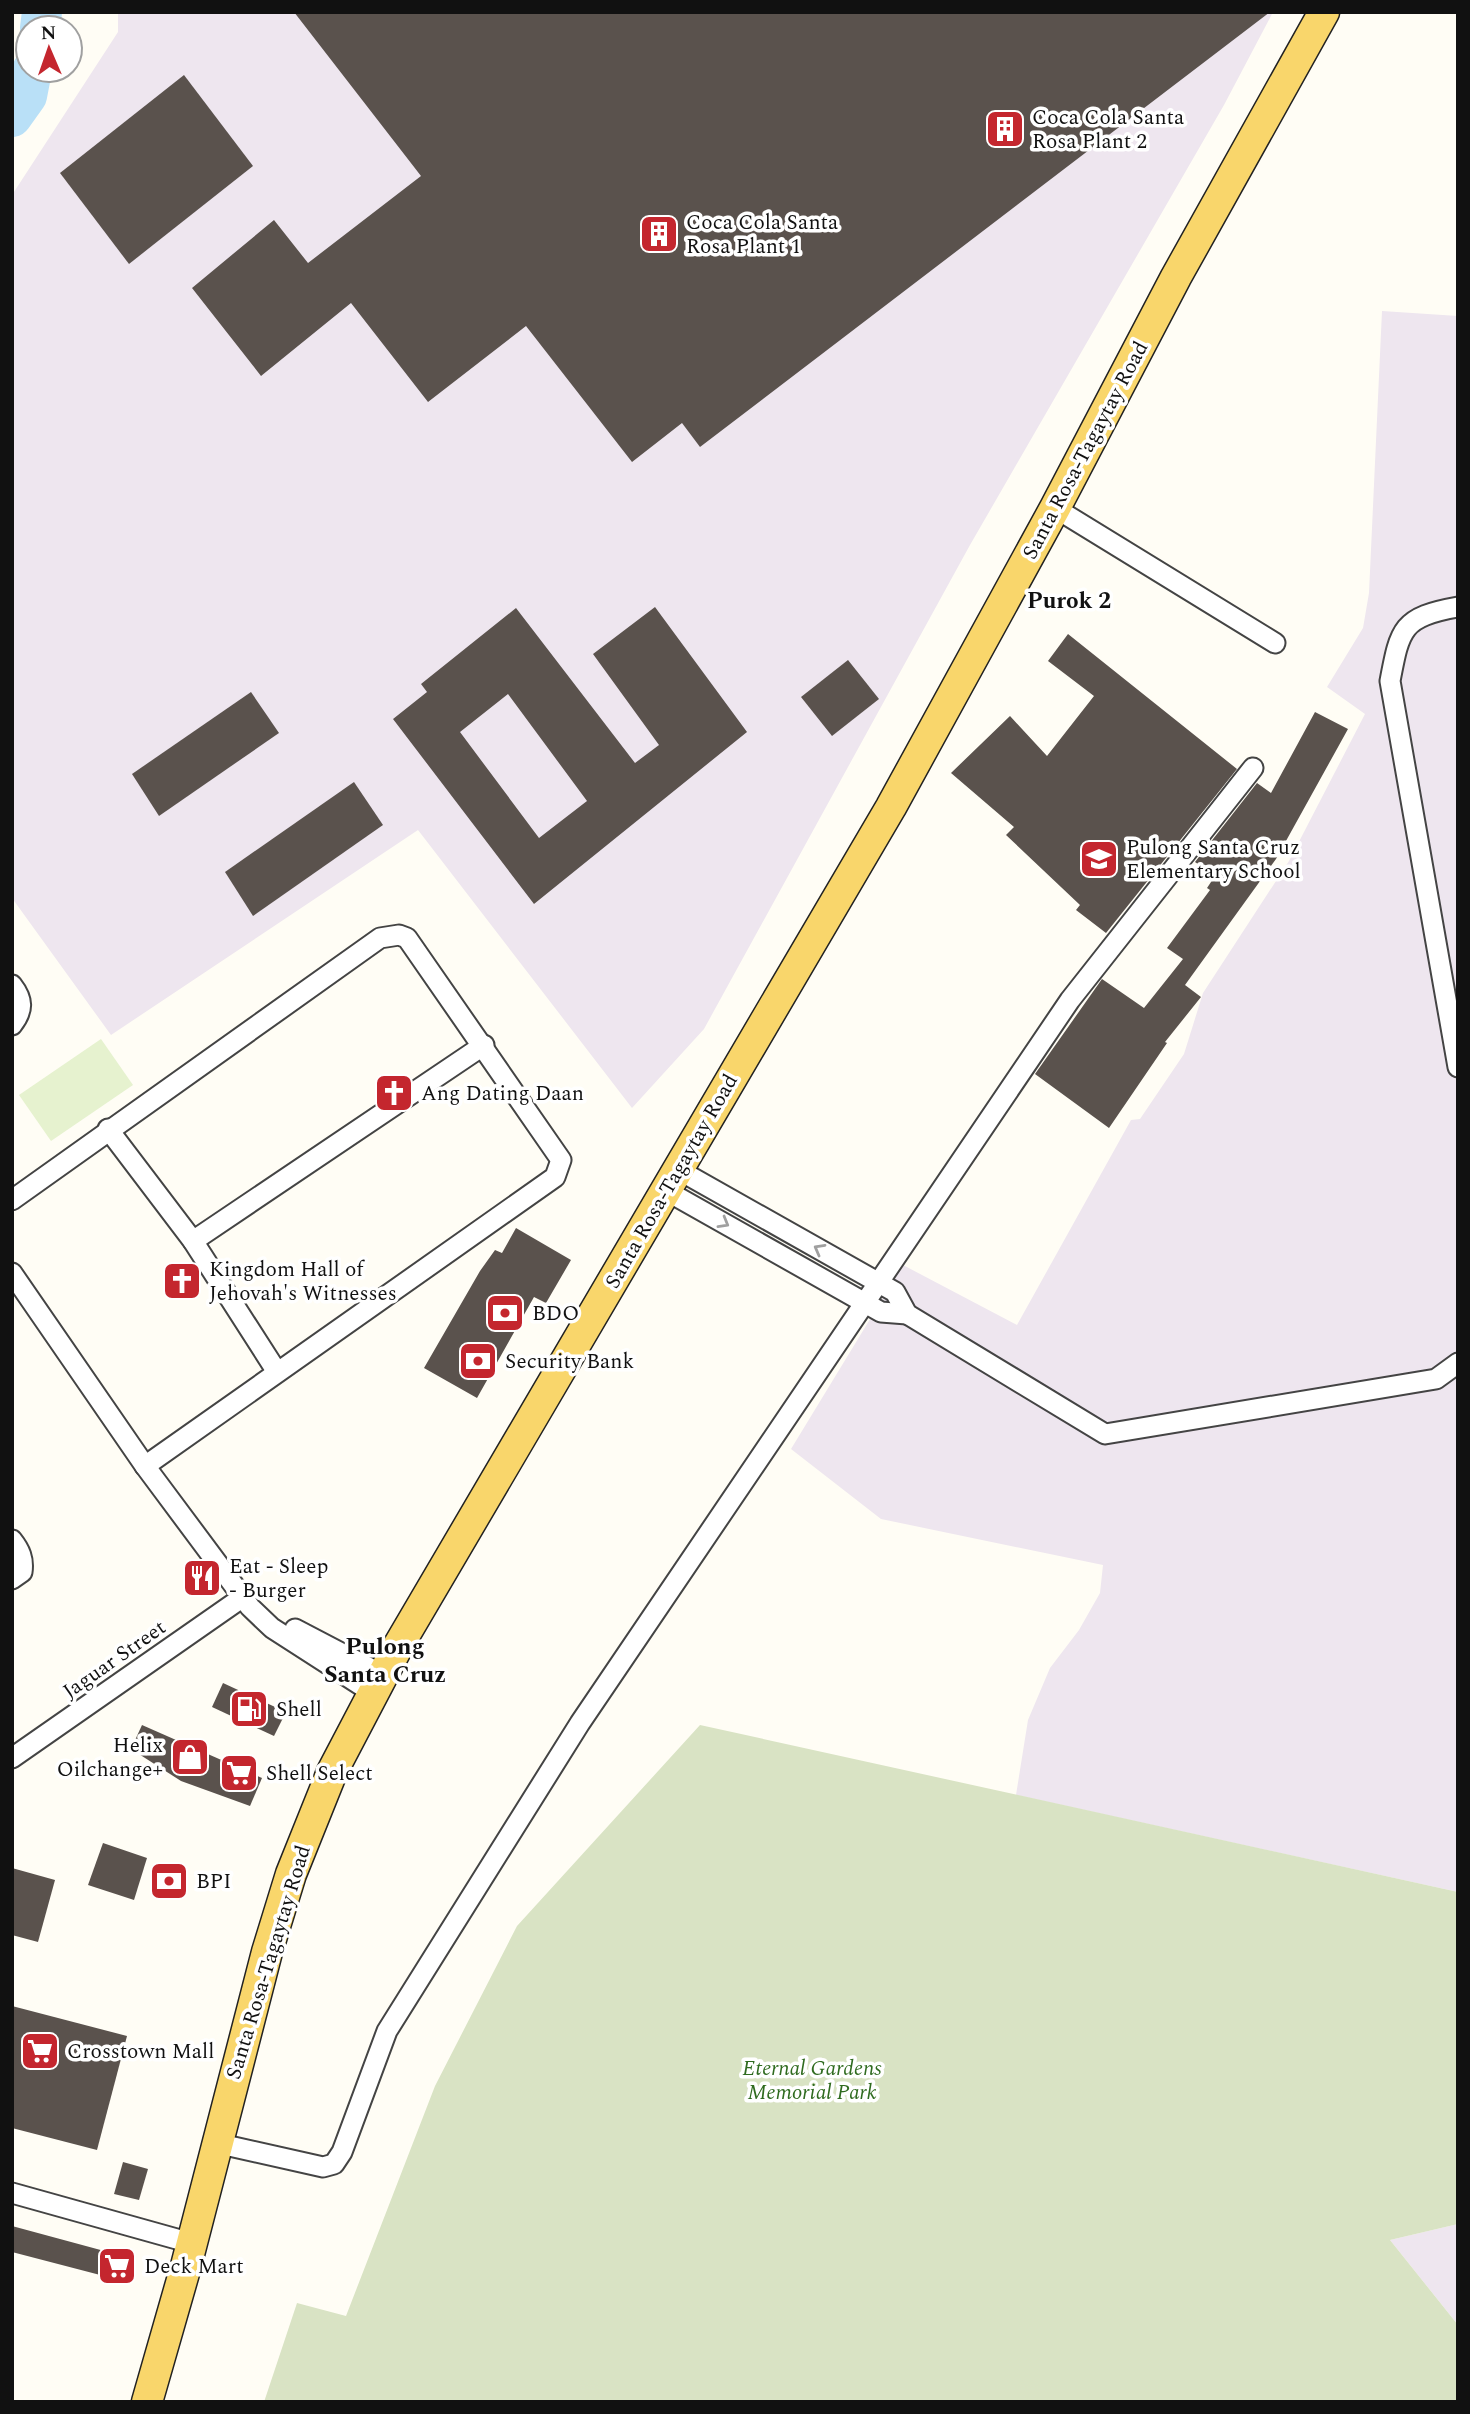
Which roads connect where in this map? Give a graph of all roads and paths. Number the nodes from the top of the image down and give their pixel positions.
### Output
1 (1324, 12) edge
2 (1055, 508) junction
3 (1458, 607) edge
4 (1275, 643) dead end
5 (1253, 768) dead end
6 (12, 985) edge
7 (12, 1025) edge
8 (484, 1045) junction
9 (1458, 1067) edge
10 (108, 1129) junction
11 (671, 1179) junction
12 (12, 1200) edge
13 (193, 1241) junction
14 (12, 1273) edge
15 (879, 1282) junction
16 (864, 1303) junction
17 (907, 1314) junction
18 (1458, 1363) edge
19 (277, 1372) junction
20 (145, 1466) junction
21 (12, 1540) edge
22 (12, 1578) edge
23 (243, 1597) junction
24 (378, 1684) junction
25 (12, 1758) edge
26 (216, 2143) junction
27 (12, 2193) edge
28 (191, 2243) junction
29 (147, 2402) edge

1 - 2 main road, Santa Rosa-Tagaytay Road
2 - 4 street
2 - 11 main road, Santa Rosa-Tagaytay Road
3 - 9 street
5 - 15 street
6 - 7 street
8 - 10 street
8 - 13 street
8 - 19 street
10 - 12 street
10 - 13 street
15 -> 11 street
11 -> 16 street
11 - 24 main road, Santa Rosa-Tagaytay Road
13 - 19 street
14 - 20 street
15 - 16 street
15 - 17 street
16 - 17 street
16 - 26 street
17 - 18 street
19 - 20 street
20 - 23 street
21 - 22 street
23 - 24 street
23 - 25 street, Jaguar Street
24 - 26 main road, Santa Rosa-Tagaytay Road
26 - 28 main road, Santa Rosa-Tagaytay Road
27 - 28 street
28 - 29 main road, Santa Rosa-Tagaytay Road

